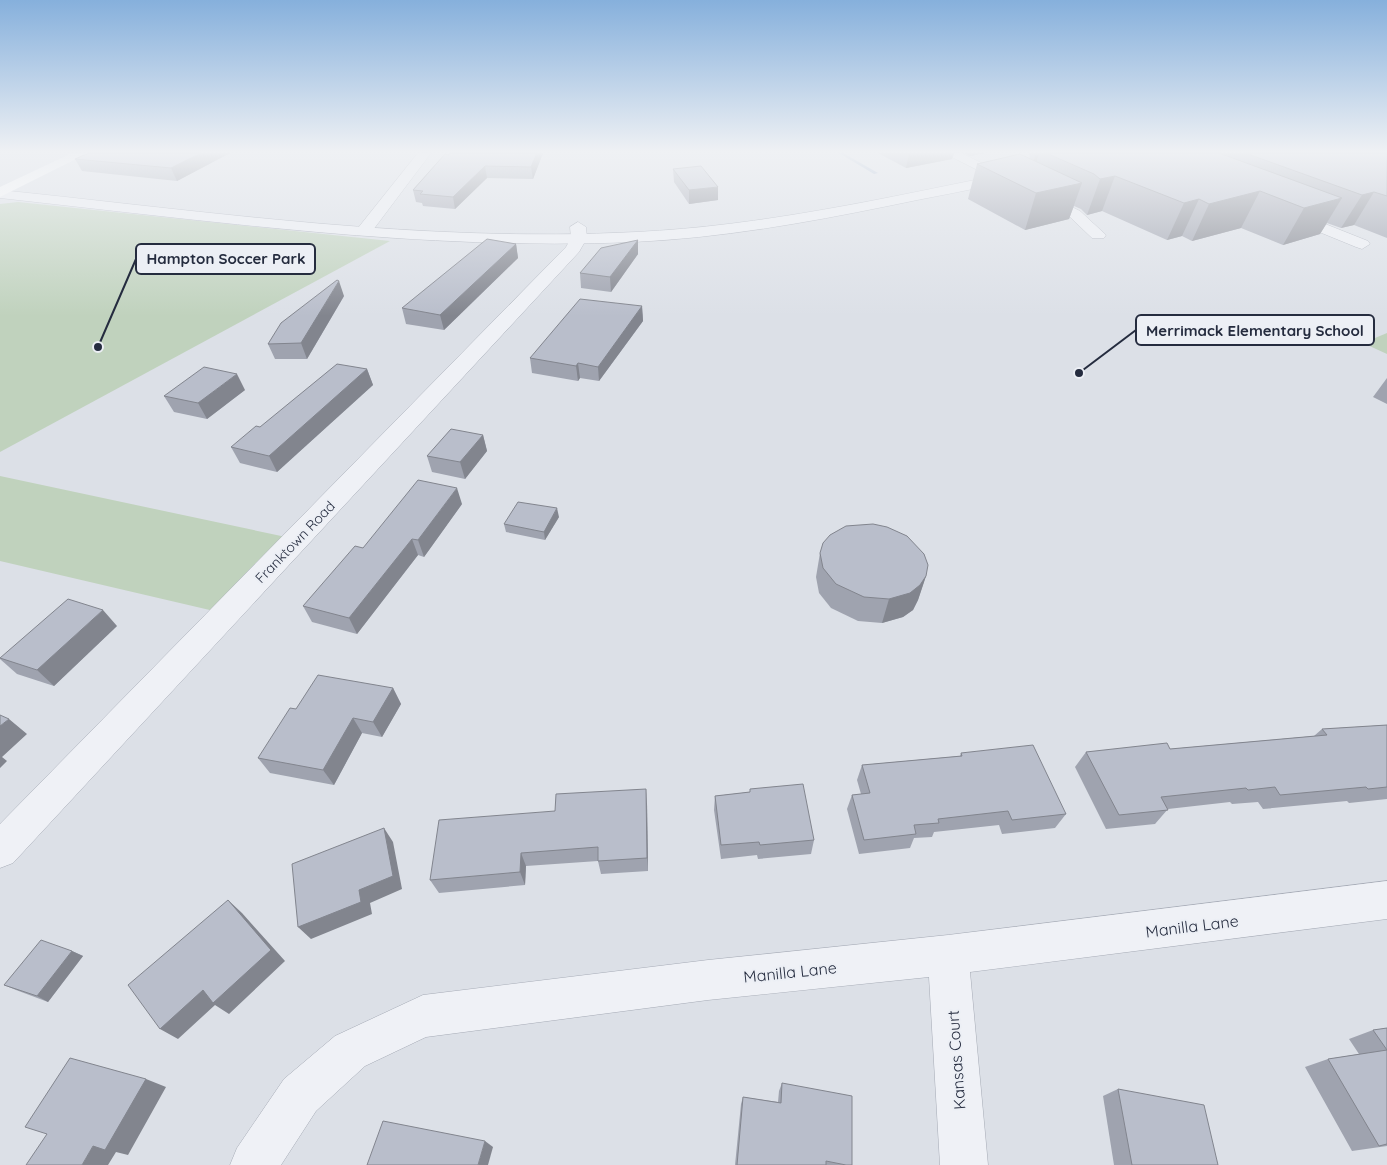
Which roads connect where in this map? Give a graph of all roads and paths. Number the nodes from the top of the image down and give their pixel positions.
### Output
1 (138, 207) edge
2 (384, 207) edge
3 (780, 207) edge
4 (852, 207) edge
5 (1062, 207) edge
6 (299, 211) dead end
7 (1280, 211) edge
8 (375, 219) junction
9 (364, 231) junction
10 (579, 232) junction
11 (1098, 235) dead end
12 (1362, 244) dead end
13 (0, 850) edge
14 (1387, 900) edge
15 (948, 955) junction
16 (254, 1165) edge
17 (964, 1165) edge

1 - 9 street
2 - 8 street
3 - 10 street
4 - 10 street
5 - 11 street
6 - 8 street
7 - 12 street
8 - 9 street
8 - 10 street
9 - 10 street
10 - 13 street, Franktown Road
14 - 15 street, Manilla Lane
15 - 16 street, Manilla Lane
15 - 17 street, Kansas Court

